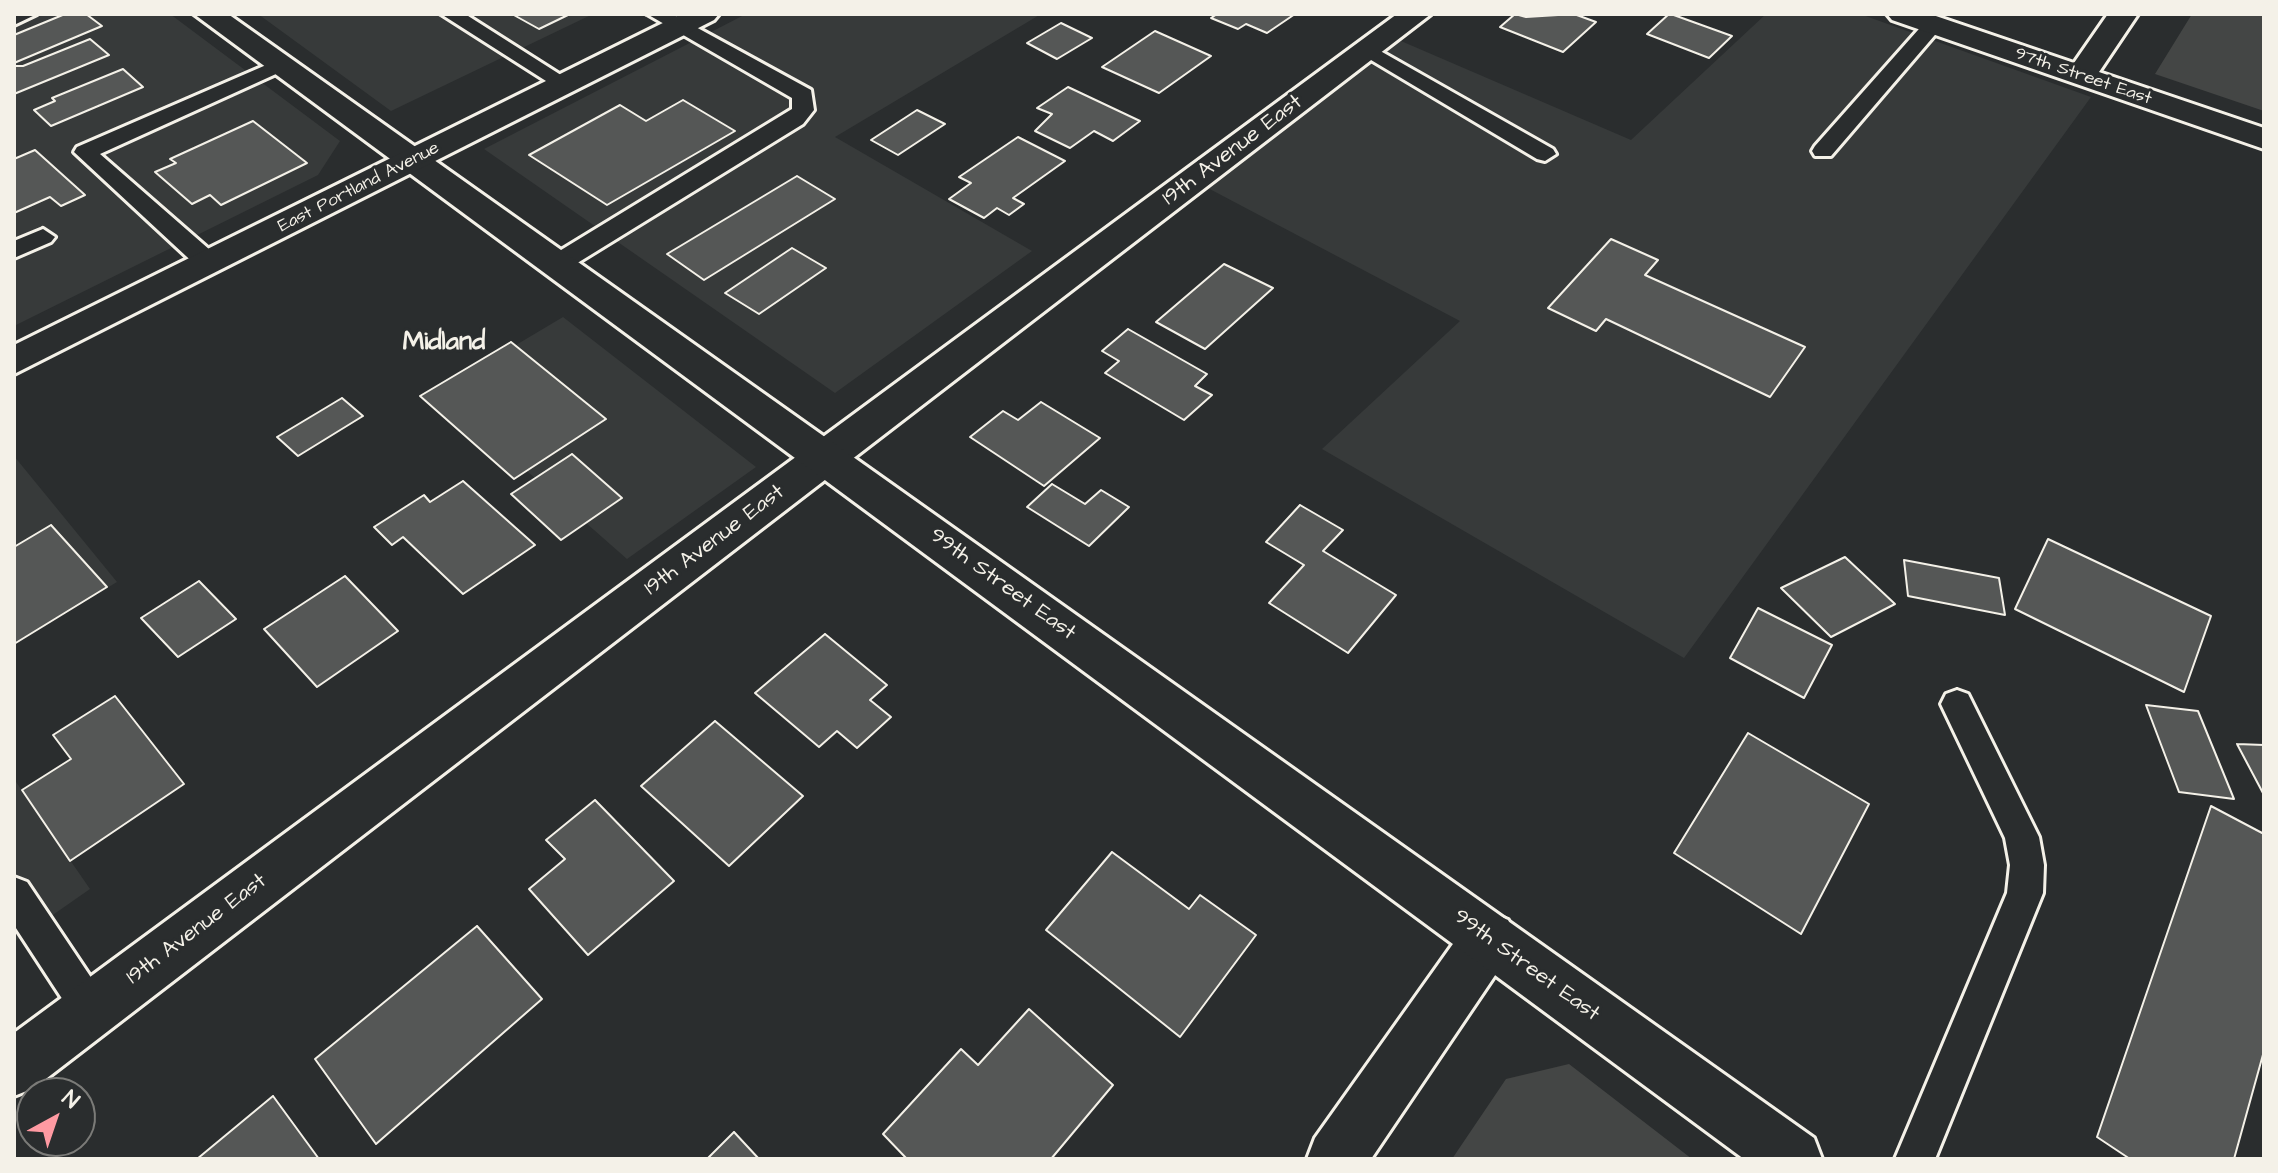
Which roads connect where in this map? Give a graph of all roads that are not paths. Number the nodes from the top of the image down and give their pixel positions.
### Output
1 (27, 14) edge
2 (209, 14) edge
3 (451, 14) edge
4 (1416, 14) edge
5 (1902, 14) edge
6 (2123, 14) edge
7 (680, 18) edge
8 (14, 19) edge
9 (1933, 25) junction
10 (1368, 50) junction
11 (280, 65) junction
12 (2081, 76) junction
13 (564, 84) junction
14 (2264, 139) edge
15 (1823, 151) dead end
16 (1545, 154) dead end
17 (413, 161) junction
18 (43, 237) dead end
19 (14, 250) edge
20 (209, 263) junction
21 (557, 264) junction
22 (14, 361) edge
23 (825, 457) junction
24 (1957, 704) dead end
25 (14, 894) edge
26 (1489, 938) junction
27 (91, 1010) junction
28 (14, 1068) edge
29 (1336, 1159) edge
30 (1793, 1159) edge
31 (1915, 1159) edge

1 - 8 lane
2 - 11 street, 99th Street East
3 - 13 lane
4 - 10 street, 19th Avenue East
5 - 9 street, 97th Street East
6 - 12 street
7 - 13 street, East Portland Avenue
7 - 21 lane
9 - 12 street, 97th Street East
9 - 15 lane
10 - 16 lane
10 - 23 street, 19th Avenue East
11 - 17 street, 99th Street East
11 - 20 lane
12 - 14 street, 97th Street East
13 - 17 street, East Portland Avenue
17 - 20 street, East Portland Avenue
17 - 21 street, 99th Street East
18 - 19 lane
20 - 22 street, East Portland Avenue
21 - 23 street, 99th Street East
23 - 26 street, 99th Street East
23 - 27 street, 19th Avenue East
24 - 31 lane
25 - 27 lane
26 - 29 street
26 - 30 street, 99th Street East
27 - 28 street, 19th Avenue East

